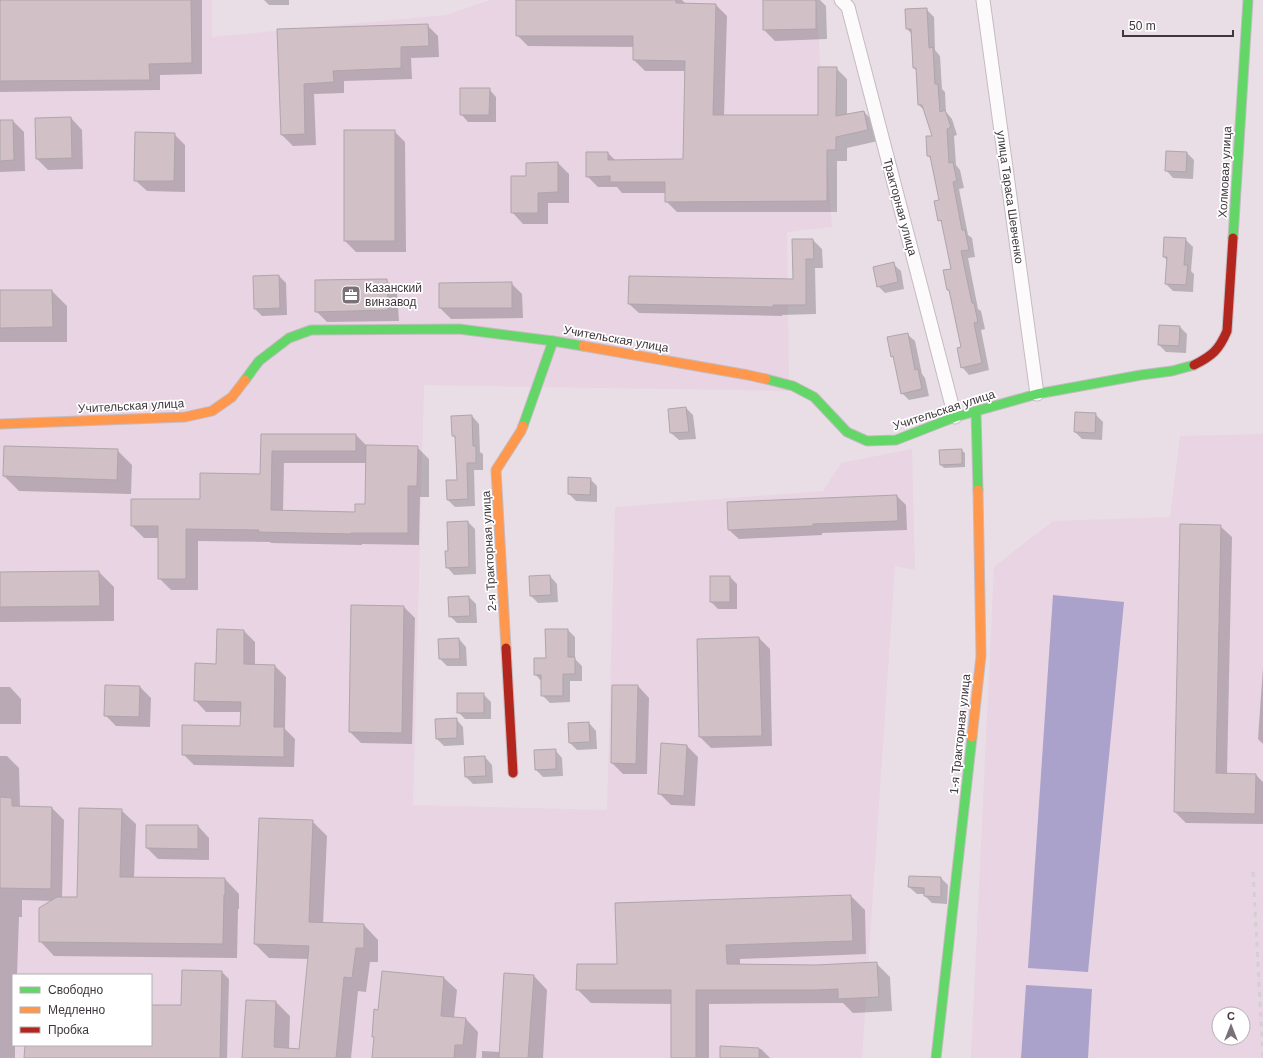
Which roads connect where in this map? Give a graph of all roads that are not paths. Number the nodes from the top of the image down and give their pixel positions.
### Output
1 (841, 0) edge
2 (983, 0) edge
3 (1248, 0) edge
4 (553, 341) junction
5 (1221, 345) joint
6 (1037, 394) junction
7 (976, 411) junction
8 (955, 417) junction
9 (0, 424) edge
10 (513, 773) dead end
11 (936, 1058) edge

1 - 8 street, Тракторная улица
2 - 6 street, улица Тараса Шевченко
3 - 5 street, Холмовая улица
4 - 8 street, Учительская улица
4 - 9 street, Учительская улица
4 - 10 street, 2-я Тракторная улица
5 - 6 street, Учительская улица
6 - 7 street, Учительская улица
7 - 8 street, Учительская улица
7 - 11 street, 1-я Тракторная улица

